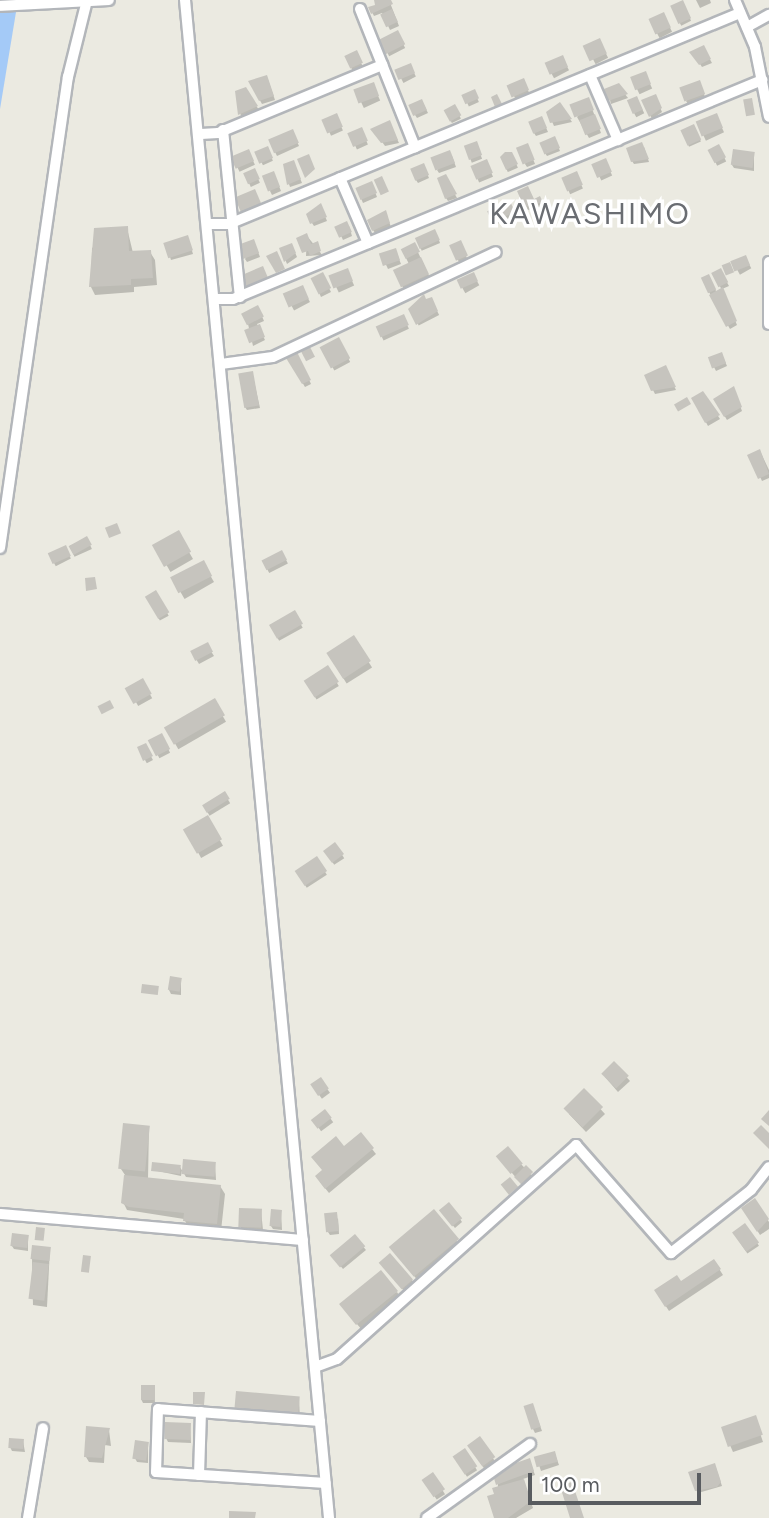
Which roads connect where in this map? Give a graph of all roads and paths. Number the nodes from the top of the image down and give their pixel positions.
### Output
1 (109, 0) edge
2 (185, 0) edge
3 (735, 0) edge
4 (87, 1) edge
5 (0, 6) edge
6 (360, 9) dead end
7 (740, 13) junction
8 (769, 16) edge
9 (747, 27) junction
10 (382, 65) junction
11 (590, 75) junction
12 (762, 80) junction
13 (769, 117) edge
14 (223, 131) junction
15 (201, 134) junction
16 (618, 140) junction
17 (415, 147) junction
18 (226, 153) junction
19 (203, 156) junction
20 (341, 178) junction
21 (232, 222) junction
22 (209, 224) junction
23 (369, 243) junction
24 (496, 252) dead end
25 (769, 262) edge
26 (769, 281) edge
27 (240, 297) junction
28 (215, 299) junction
29 (769, 324) edge
30 (221, 364) junction
31 (0, 548) edge
32 (769, 1167) edge
33 (0, 1214) edge
34 (303, 1240) junction
35 (315, 1367) junction
36 (201, 1412) junction
37 (320, 1421) junction
38 (43, 1428) dead end
39 (530, 1444) dead end
40 (199, 1475) junction
41 (326, 1483) junction
42 (27, 1518) edge
43 (329, 1518) edge
44 (427, 1518) edge

1 - 4 street
2 - 15 street
3 - 7 street
4 - 5 street
4 - 31 street
6 - 10 street
7 - 9 street
7 - 11 street
8 - 9 street
9 - 12 street
10 - 14 street
10 - 17 street
11 - 16 street
11 - 17 street
12 - 13 street
12 - 16 street
14 - 15 street
14 - 18 street
15 - 19 street
16 - 23 street
17 - 20 street
18 - 19 street
18 - 21 street
19 - 22 street
20 - 21 street
20 - 23 street
21 - 22 street
21 - 27 street
22 - 28 street
23 - 27 street
24 - 30 street
25 - 26 street
26 - 29 street
27 - 28 street
28 - 30 street
30 - 34 street
32 - 35 street
33 - 34 street
34 - 35 street
35 - 37 street
36 - 37 street
36 - 40 street
36 - 40 street
37 - 41 street
38 - 42 street
39 - 44 street
40 - 41 street
41 - 43 street

